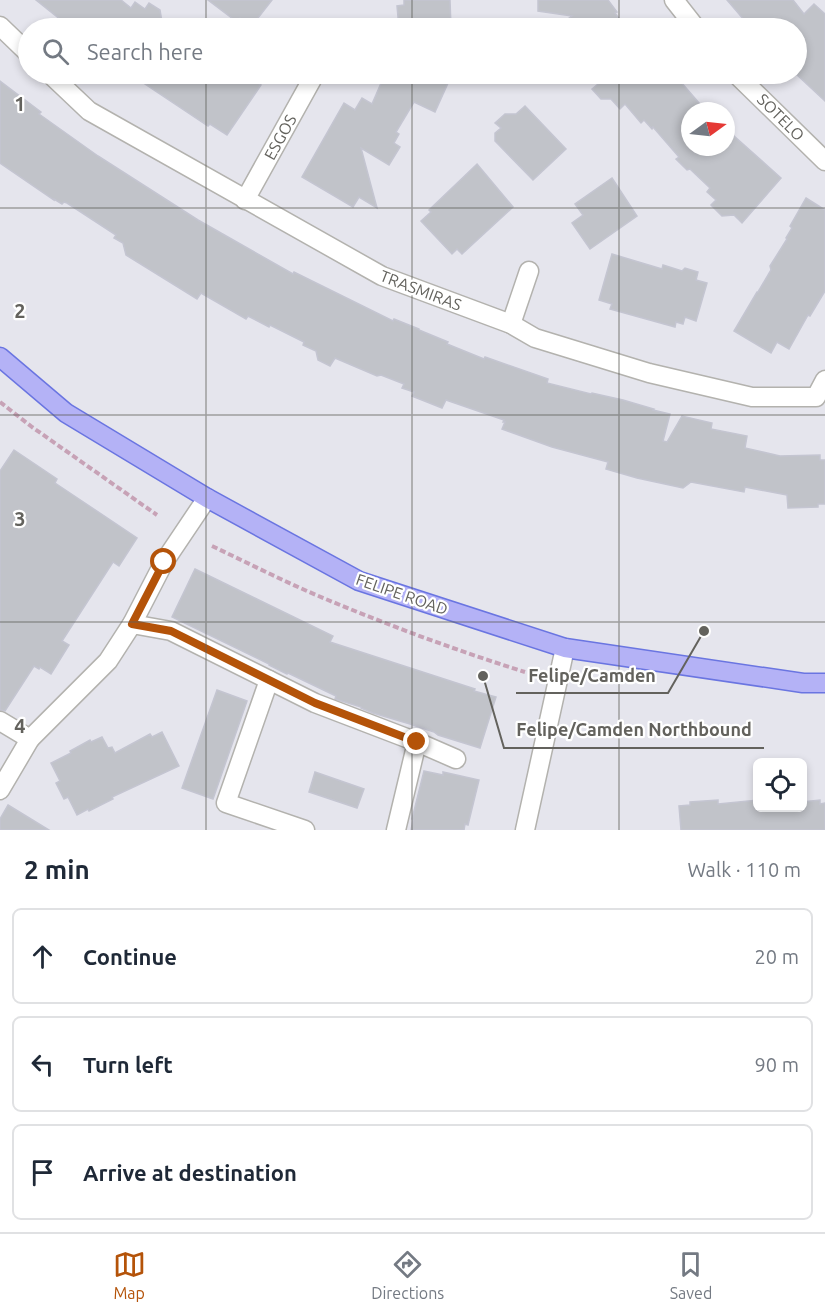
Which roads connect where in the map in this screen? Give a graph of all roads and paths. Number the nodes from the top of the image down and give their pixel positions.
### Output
1 (674, 0) edge
2 (688, 18) edge
3 (0, 26) edge
4 (18, 43) edge
5 (61, 84) edge
6 (309, 84) edge
7 (746, 84) edge
8 (825, 161) edge
9 (245, 200) junction
10 (529, 271) dead end
11 (511, 324) junction
12 (0, 357) edge
13 (825, 380) edge
14 (0, 402) edge
15 (207, 498) junction
16 (158, 515) dead end
17 (212, 546) dead end
18 (132, 624) junction
19 (566, 648) junction
20 (525, 672) dead end
21 (269, 680) junction
22 (825, 683) edge
23 (0, 721) edge
24 (30, 739) junction
25 (417, 742) junction
26 (456, 759) dead end
27 (0, 790) edge
28 (305, 830) edge
29 (396, 830) edge
30 (525, 830) edge

1 - 2 street
3 - 4 street
5 - 9 street, TRASMIRAS
6 - 9 street, ESGOS
7 - 8 street, SOTELO
9 - 11 street, TRASMIRAS
10 - 11 street
11 - 13 street, TRASMIRAS
12 - 15 main road, FELIPE ROAD
14 - 16 path
15 - 18 street
15 - 19 main road, FELIPE ROAD
17 - 20 path
18 - 21 street
18 - 24 street
19 - 22 main road, FELIPE ROAD
19 - 30 street
21 - 25 street
21 - 28 street
23 - 24 street
24 - 27 street
25 - 26 street
25 - 29 street

